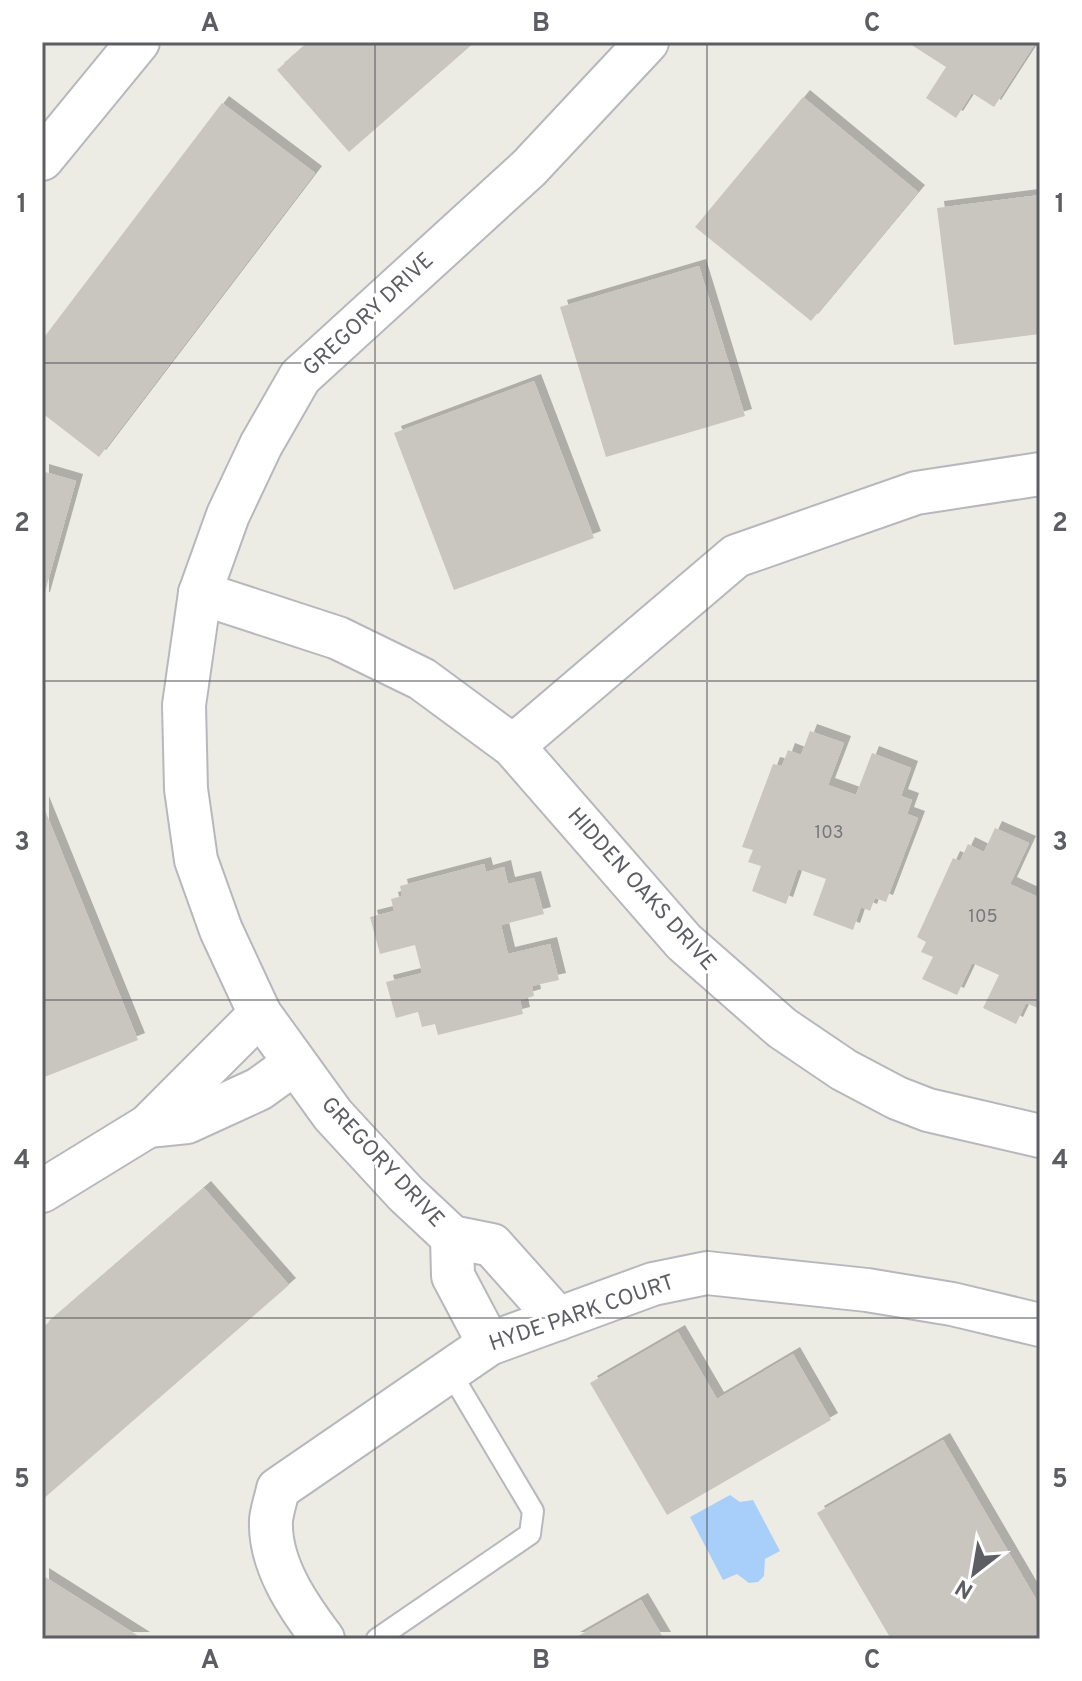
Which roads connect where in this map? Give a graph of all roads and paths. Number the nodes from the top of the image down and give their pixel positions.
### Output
1 (138, 42) edge
2 (633, 47) edge
3 (42, 159) edge
4 (1040, 474) edge
5 (200, 593) junction
6 (513, 746) junction
7 (260, 1014) junction
8 (295, 1063) junction
9 (148, 1126) junction
10 (1040, 1136) edge
11 (42, 1191) edge
12 (452, 1237) junction
13 (558, 1319) junction
14 (1040, 1325) edge
15 (489, 1344) junction
16 (449, 1370) junction
17 (323, 1639) edge
18 (377, 1639) edge

1 - 3 street
2 - 5 street, GREGORY DRIVE
4 - 6 street
5 - 6 street, HIDDEN OAKS DRIVE
5 - 7 street, GREGORY DRIVE
6 - 10 street, HIDDEN OAKS DRIVE
7 - 8 street, GREGORY DRIVE
7 - 9 street
8 - 9 street
8 - 12 street, GREGORY DRIVE
9 - 11 street
12 - 13 street, GREGORY DRIVE
12 - 15 street, GREGORY DRIVE
13 - 14 street, HYDE PARK COURT
13 - 15 street, HYDE PARK COURT
15 - 16 street, HYDE PARK COURT
16 - 17 street, HYDE PARK COURT
16 - 18 lane

